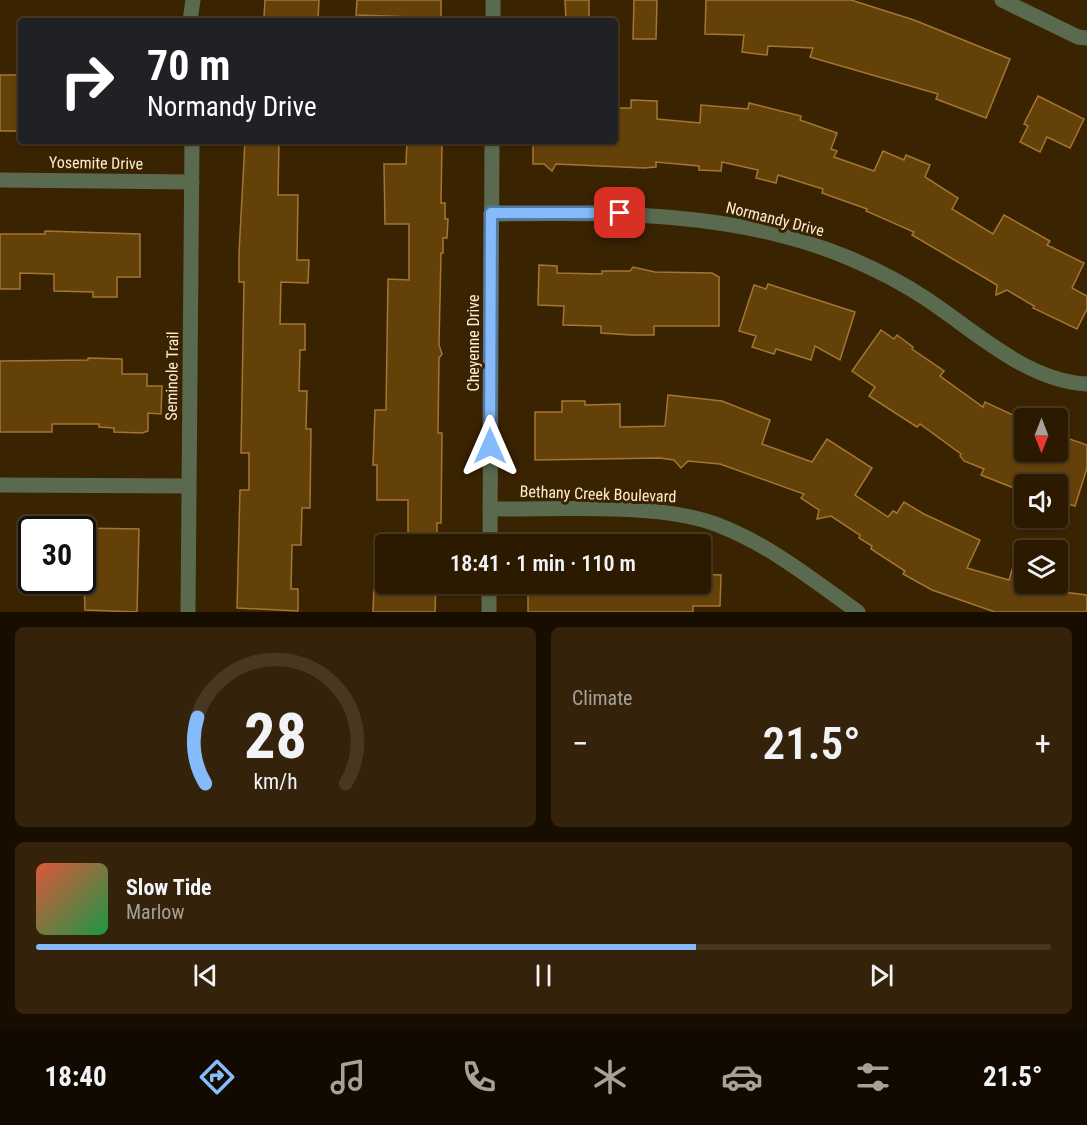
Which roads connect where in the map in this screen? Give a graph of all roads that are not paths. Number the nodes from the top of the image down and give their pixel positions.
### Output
1 (193, 0) edge
2 (493, 0) edge
3 (1002, 0) edge
4 (190, 18) edge
5 (493, 18) edge
6 (1087, 38) edge
7 (192, 144) edge
8 (492, 144) edge
9 (0, 180) edge
10 (192, 182) junction
11 (491, 213) junction
12 (1087, 384) edge
13 (0, 485) edge
14 (188, 486) junction
15 (490, 509) junction
16 (490, 534) edge
17 (489, 594) edge
18 (188, 612) edge
19 (489, 612) edge
20 (858, 612) edge

1 - 4 street
2 - 5 street
3 - 6 street
7 - 10 street, Seminole Trail
8 - 11 street, Cheyenne Drive
9 - 10 street, Yosemite Drive
10 - 14 street, Seminole Trail
11 - 12 street, Normandy Drive
11 - 15 street, Cheyenne Drive
13 - 14 street
14 - 18 street, Seminole Trail
15 - 16 street, Cheyenne Drive
15 - 20 street, Bethany Creek Boulevard
17 - 19 street

